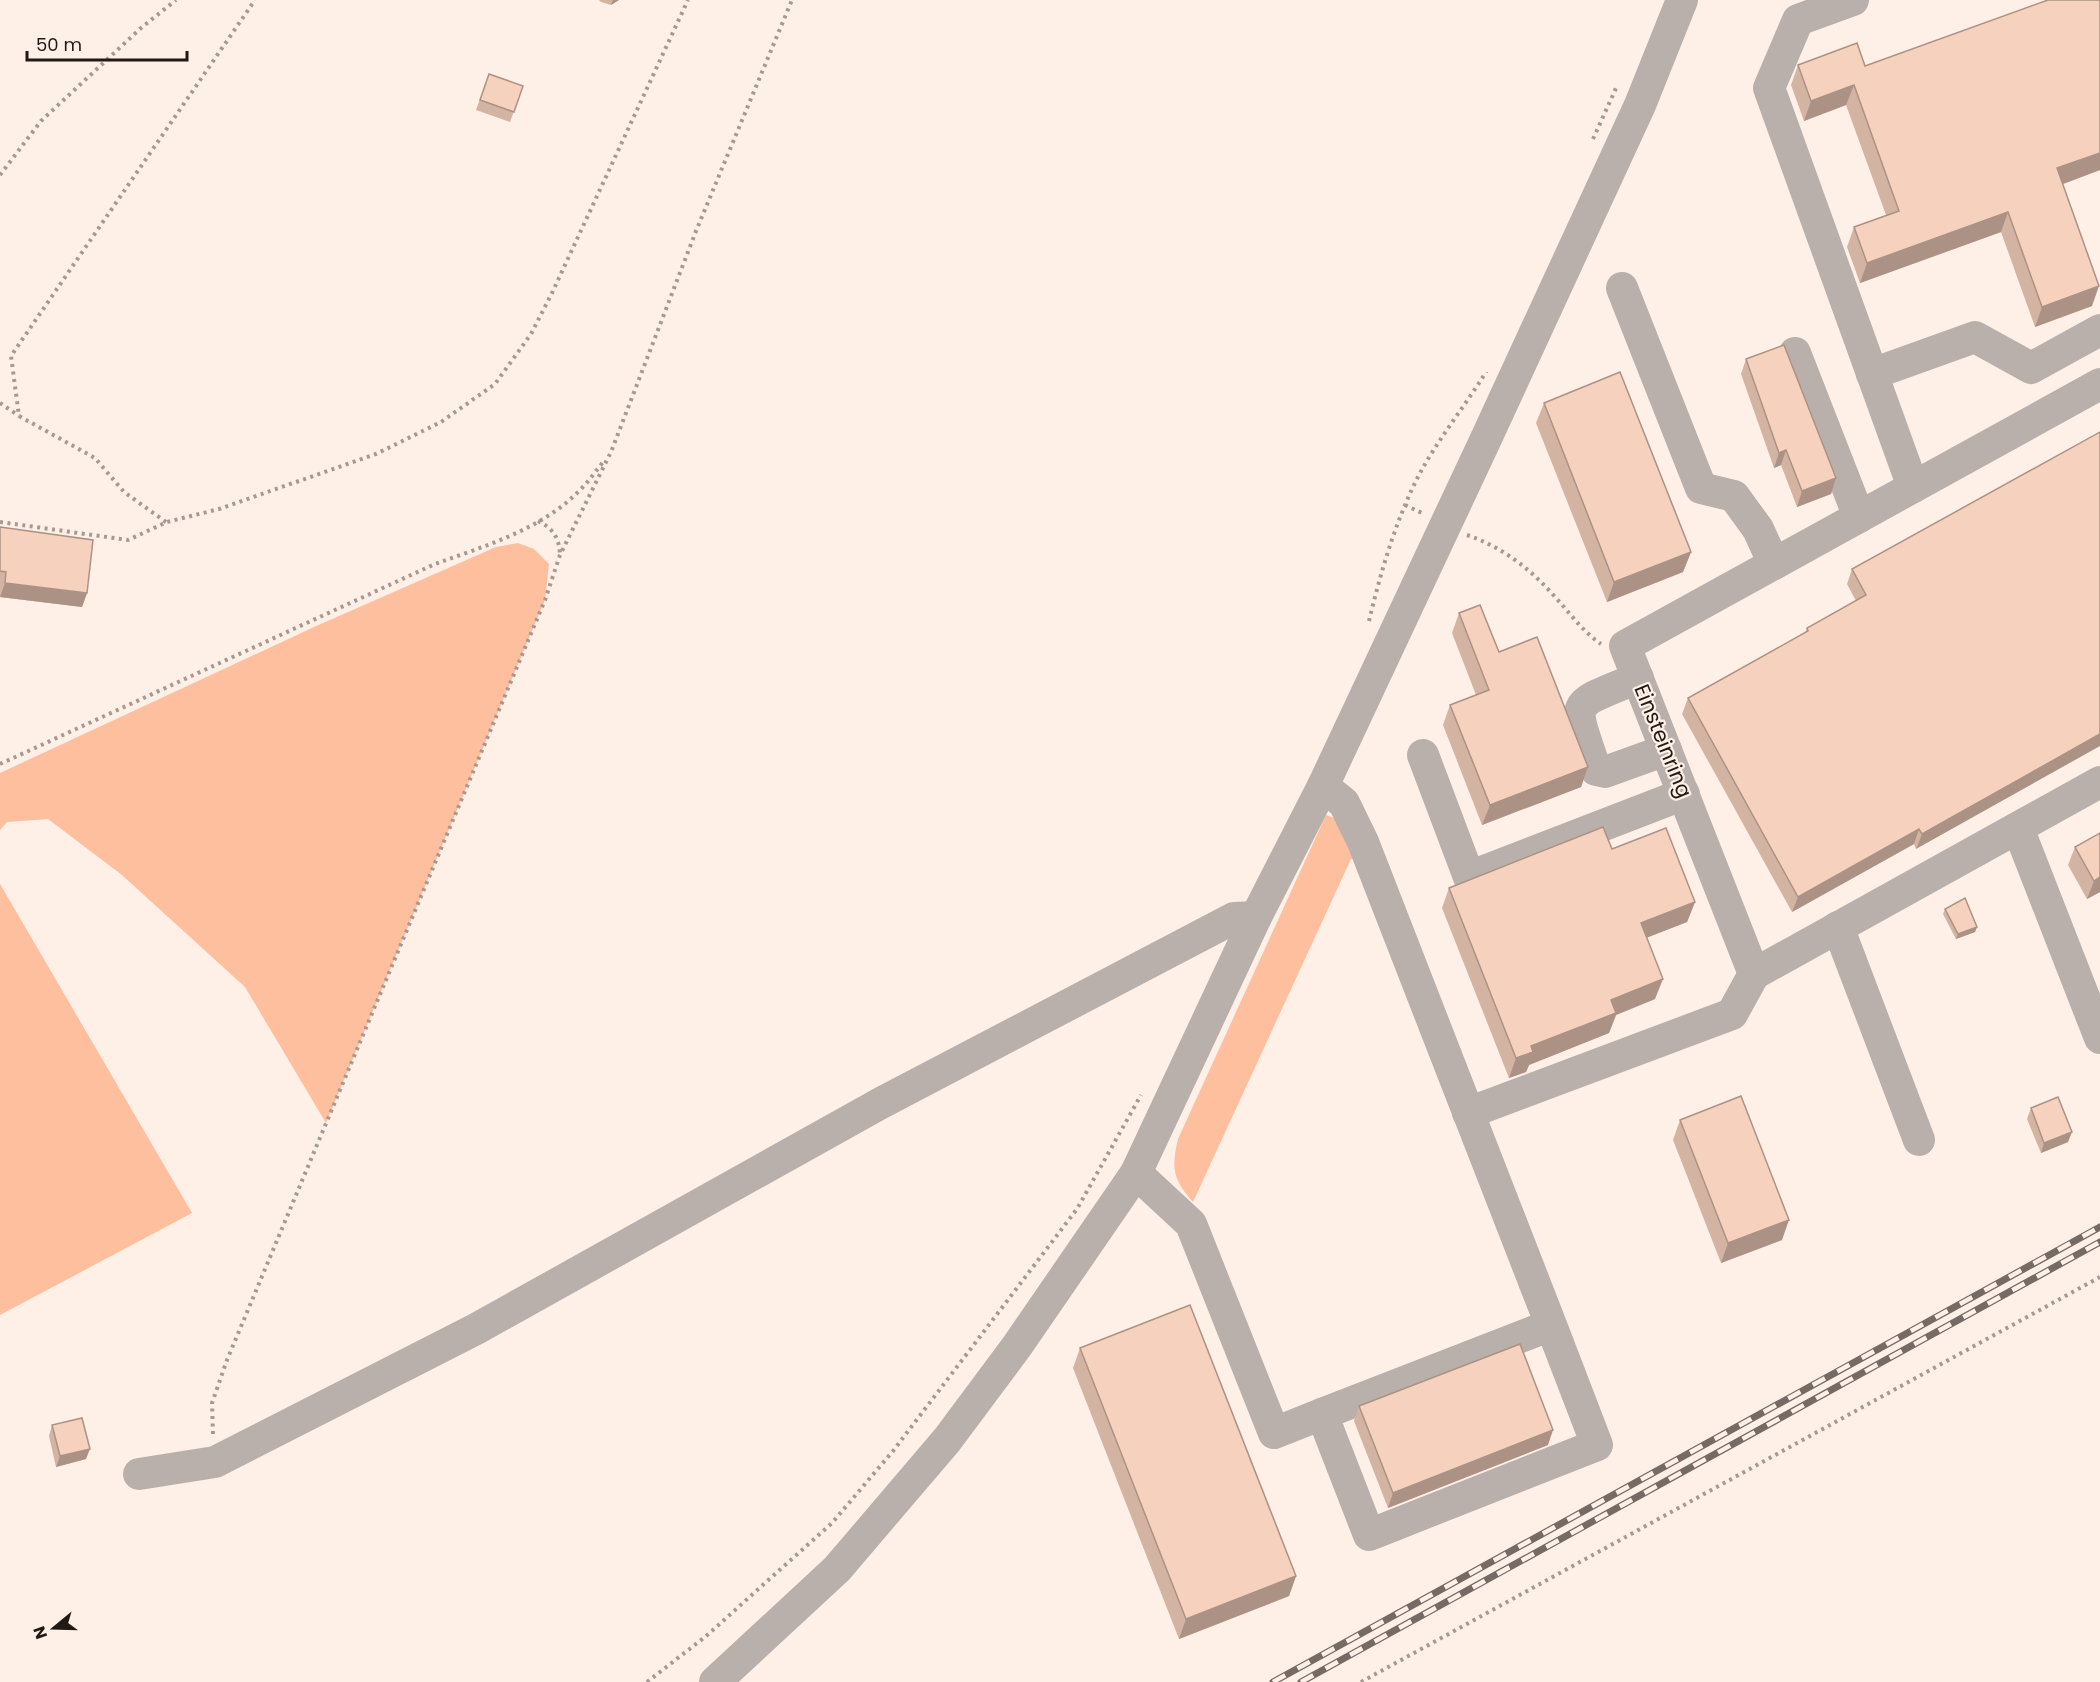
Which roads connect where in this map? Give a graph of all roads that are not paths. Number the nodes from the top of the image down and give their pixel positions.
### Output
1 (1682, 0) edge
2 (1853, 0) edge
3 (1622, 288) dead end
4 (2100, 330) edge
5 (1795, 353) dead end
6 (1872, 374) junction
7 (2100, 384) edge
8 (1913, 487) junction
9 (1859, 517) junction
10 (1774, 564) junction
11 (1638, 678) junction
12 (1666, 750) junction
13 (1423, 755) dead end
14 (2100, 782) edge
15 (1323, 786) junction
16 (1684, 794) junction
17 (2018, 828) junction
18 (1256, 917) junction
19 (1838, 927) junction
20 (1754, 974) junction
21 (2100, 1038) edge
22 (1468, 1113) junction
23 (1919, 1140) dead end
24 (1136, 1173) junction
25 (1551, 1324) junction
26 (1322, 1414) junction
27 (139, 1474) dead end
28 (715, 1682) edge

1 - 15 street
2 - 6 street
3 - 10 street
4 - 6 street
5 - 9 street
6 - 8 street
7 - 8 street
8 - 9 street
9 - 10 street
10 - 11 street, Einsteinring
11 - 12 street, Einsteinring
11 - 12 street
12 - 16 street, Einsteinring
13 - 16 street
14 - 17 street
15 - 18 street
15 - 22 street
16 - 20 street, Einsteinring
17 - 19 street
17 - 21 street
18 - 24 street
18 - 27 street
19 - 20 street
19 - 23 street
20 - 22 street
22 - 25 street
24 - 26 street
24 - 28 street
25 - 26 street
25 - 26 street

